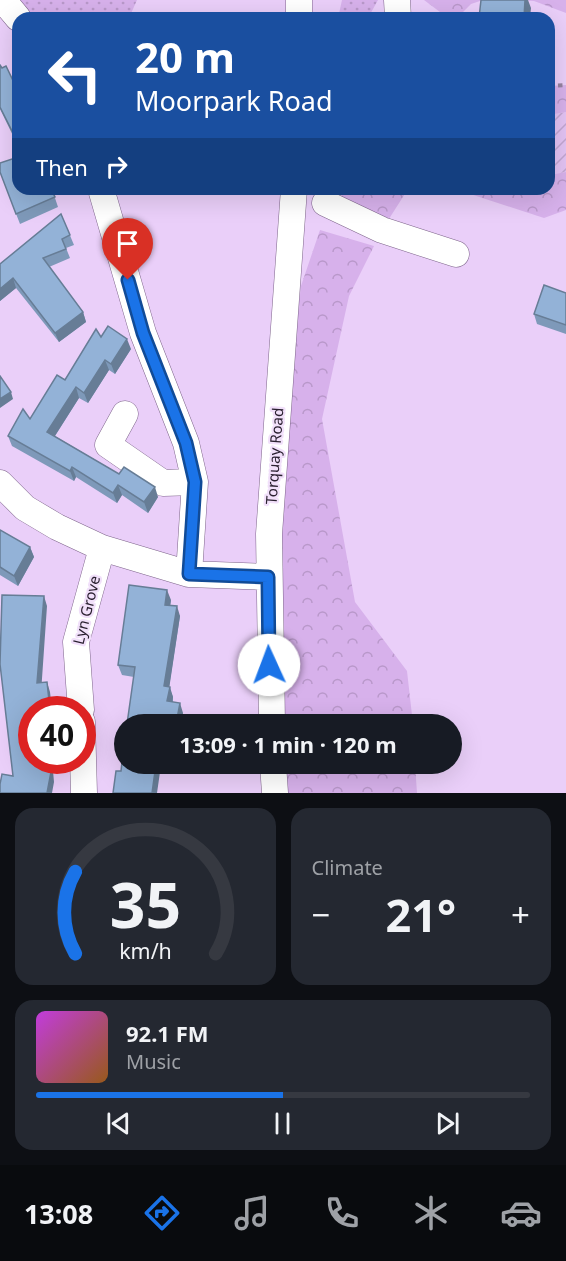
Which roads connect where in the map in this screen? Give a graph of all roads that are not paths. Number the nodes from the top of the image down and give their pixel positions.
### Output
1 (3, 0) edge
2 (13, 12) edge
3 (103, 195) edge
4 (294, 195) edge
5 (335, 196) edge
6 (456, 254) dead end
7 (125, 414) dead end
8 (195, 482) junction
9 (0, 483) edge
10 (102, 548) junction
11 (189, 574) junction
12 (268, 577) junction
13 (80, 696) edge
14 (272, 714) edge
15 (83, 774) edge
16 (273, 774) edge
17 (84, 793) edge
18 (274, 793) edge

1 - 2 street
3 - 8 street
4 - 5 street
4 - 12 street, Torquay Road
5 - 6 street
7 - 8 street
8 - 11 street
9 - 10 street
10 - 11 street
10 - 13 street, Lyn Grove
11 - 12 street
12 - 14 street, Torquay Road
15 - 17 street
16 - 18 street

